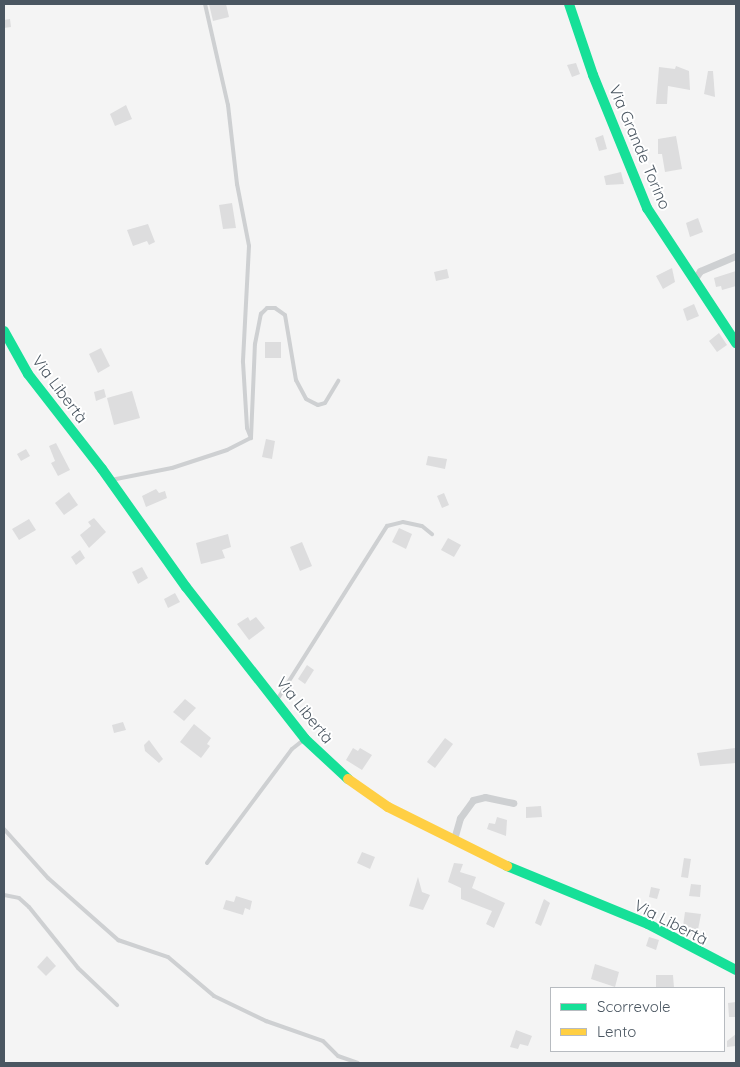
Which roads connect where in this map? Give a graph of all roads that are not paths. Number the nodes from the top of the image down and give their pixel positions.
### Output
1 (205, 4) edge
2 (569, 4) edge
3 (736, 256) edge
4 (694, 280) junction
5 (4, 332) edge
6 (736, 343) edge
7 (338, 380) dead end
8 (251, 438) junction
9 (111, 480) junction
10 (432, 534) dead end
11 (277, 700) junction
12 (305, 739) junction
13 (513, 803) dead end
14 (4, 829) edge
15 (454, 839) junction
16 (207, 863) dead end
17 (4, 895) edge
18 (736, 970) edge
19 (117, 1005) dead end
20 (358, 1063) edge

1 - 8 lane
2 - 4 street, Via Grande Torino
3 - 4 street
4 - 6 street, Via Grande Torino
5 - 9 street, Via Libertà
7 - 8 lane
8 - 9 lane
9 - 11 street, Via Libertà
10 - 11 lane
11 - 12 street, Via Libertà
12 - 15 street, Via Libertà
12 - 16 lane
13 - 15 street
14 - 20 lane
15 - 18 street, Via Libertà
17 - 19 lane

